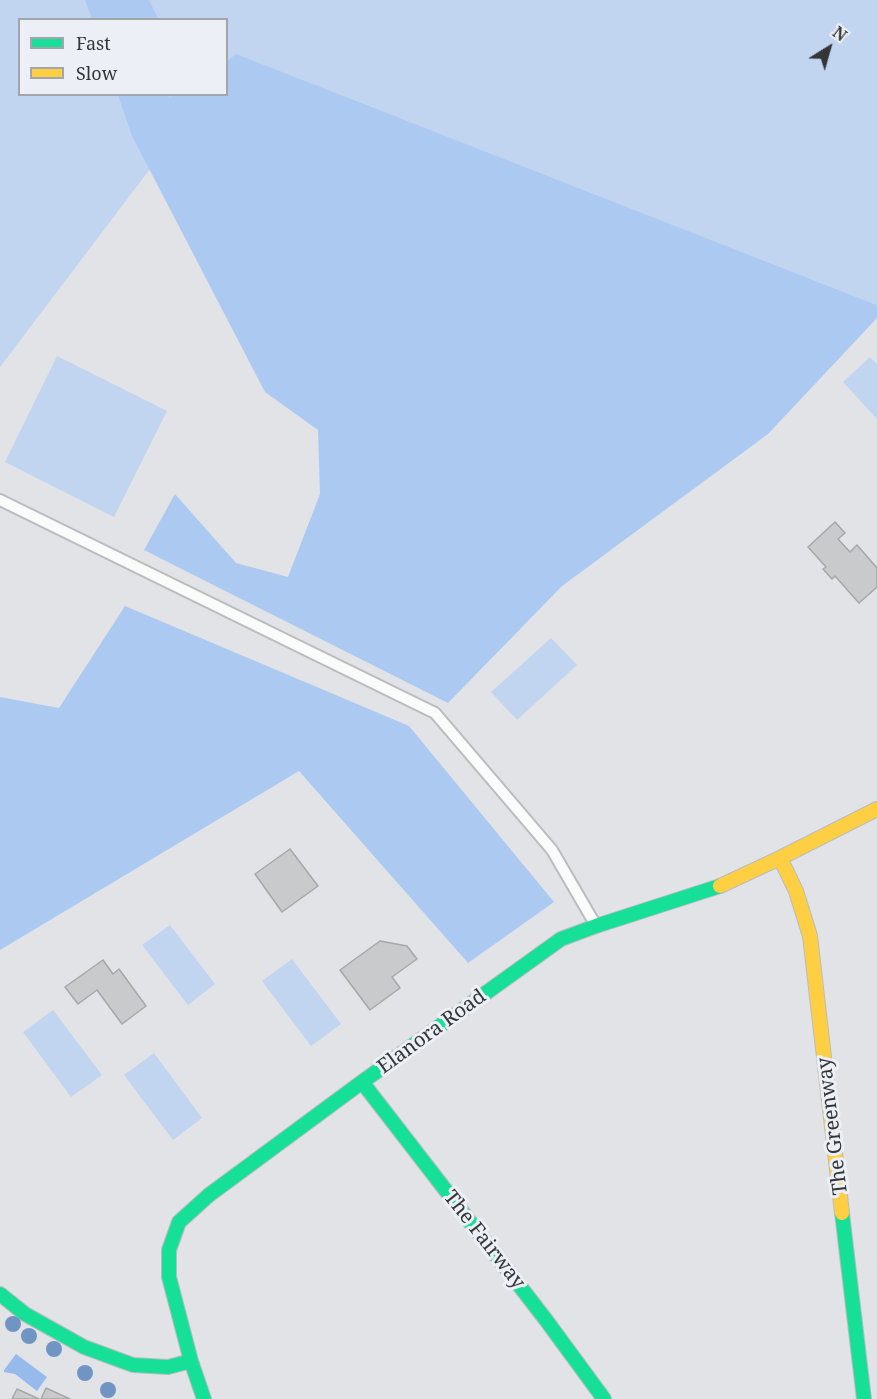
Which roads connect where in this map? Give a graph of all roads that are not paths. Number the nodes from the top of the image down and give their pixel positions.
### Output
1 (0, 500) edge
2 (877, 809) edge
3 (780, 858) junction
4 (596, 926) junction
5 (362, 1082) junction
6 (0, 1294) edge
7 (191, 1361) junction
8 (204, 1399) edge
9 (604, 1399) edge
10 (864, 1399) edge

1 - 4 lane
2 - 3 street, Elanora Road
3 - 4 street, Elanora Road
3 - 10 street, The Greenway
4 - 5 street, Elanora Road
5 - 7 street, Elanora Road
5 - 9 street, The Fairway
6 - 7 street
7 - 8 street, Elanora Road

